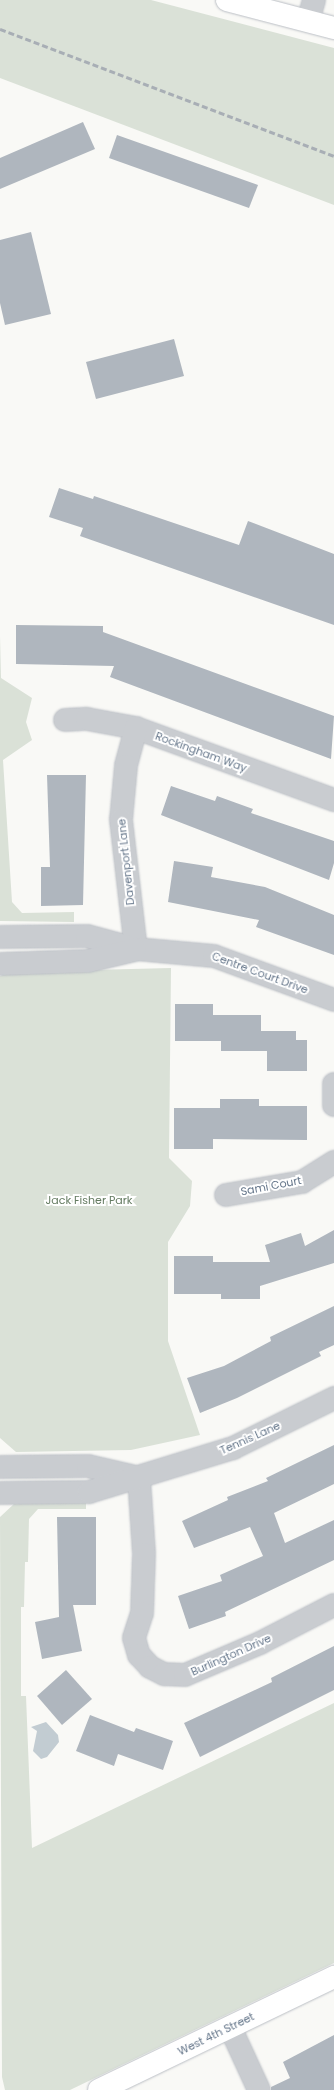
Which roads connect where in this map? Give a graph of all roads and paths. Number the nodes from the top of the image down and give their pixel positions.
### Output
1 (227, 0) edge
2 (314, 0) edge
3 (308, 21) junction
4 (334, 28) edge
5 (65, 720) dead end
6 (136, 728) junction
7 (334, 800) edge
8 (0, 937) edge
9 (136, 949) junction
10 (0, 964) edge
11 (334, 1000) edge
12 (334, 1084) edge
13 (334, 1105) edge
14 (334, 1162) edge
15 (226, 1195) dead end
16 (334, 1398) edge
17 (0, 1467) edge
18 (139, 1478) junction
19 (0, 1493) edge
20 (334, 1605) edge
21 (334, 1977) edge
22 (230, 2027) junction
23 (99, 2090) edge
24 (259, 2090) edge

1 - 3 street
2 - 3 street
3 - 4 street
5 - 6 street, Rockingham Way
6 - 7 street, Rockingham Way
6 - 9 street, Davenport Lane
8 - 9 street, Centre Court Drive
9 - 10 street, Centre Court Drive
9 - 11 street, Centre Court Drive
12 - 13 street
14 - 15 street, Sami Court
16 - 18 street, Tennis Lane
17 - 18 street
18 - 19 street, Tennis Lane
18 - 20 street, Burlington Drive
21 - 22 street, West 4th Street
22 - 23 street, West 4th Street
22 - 24 street

